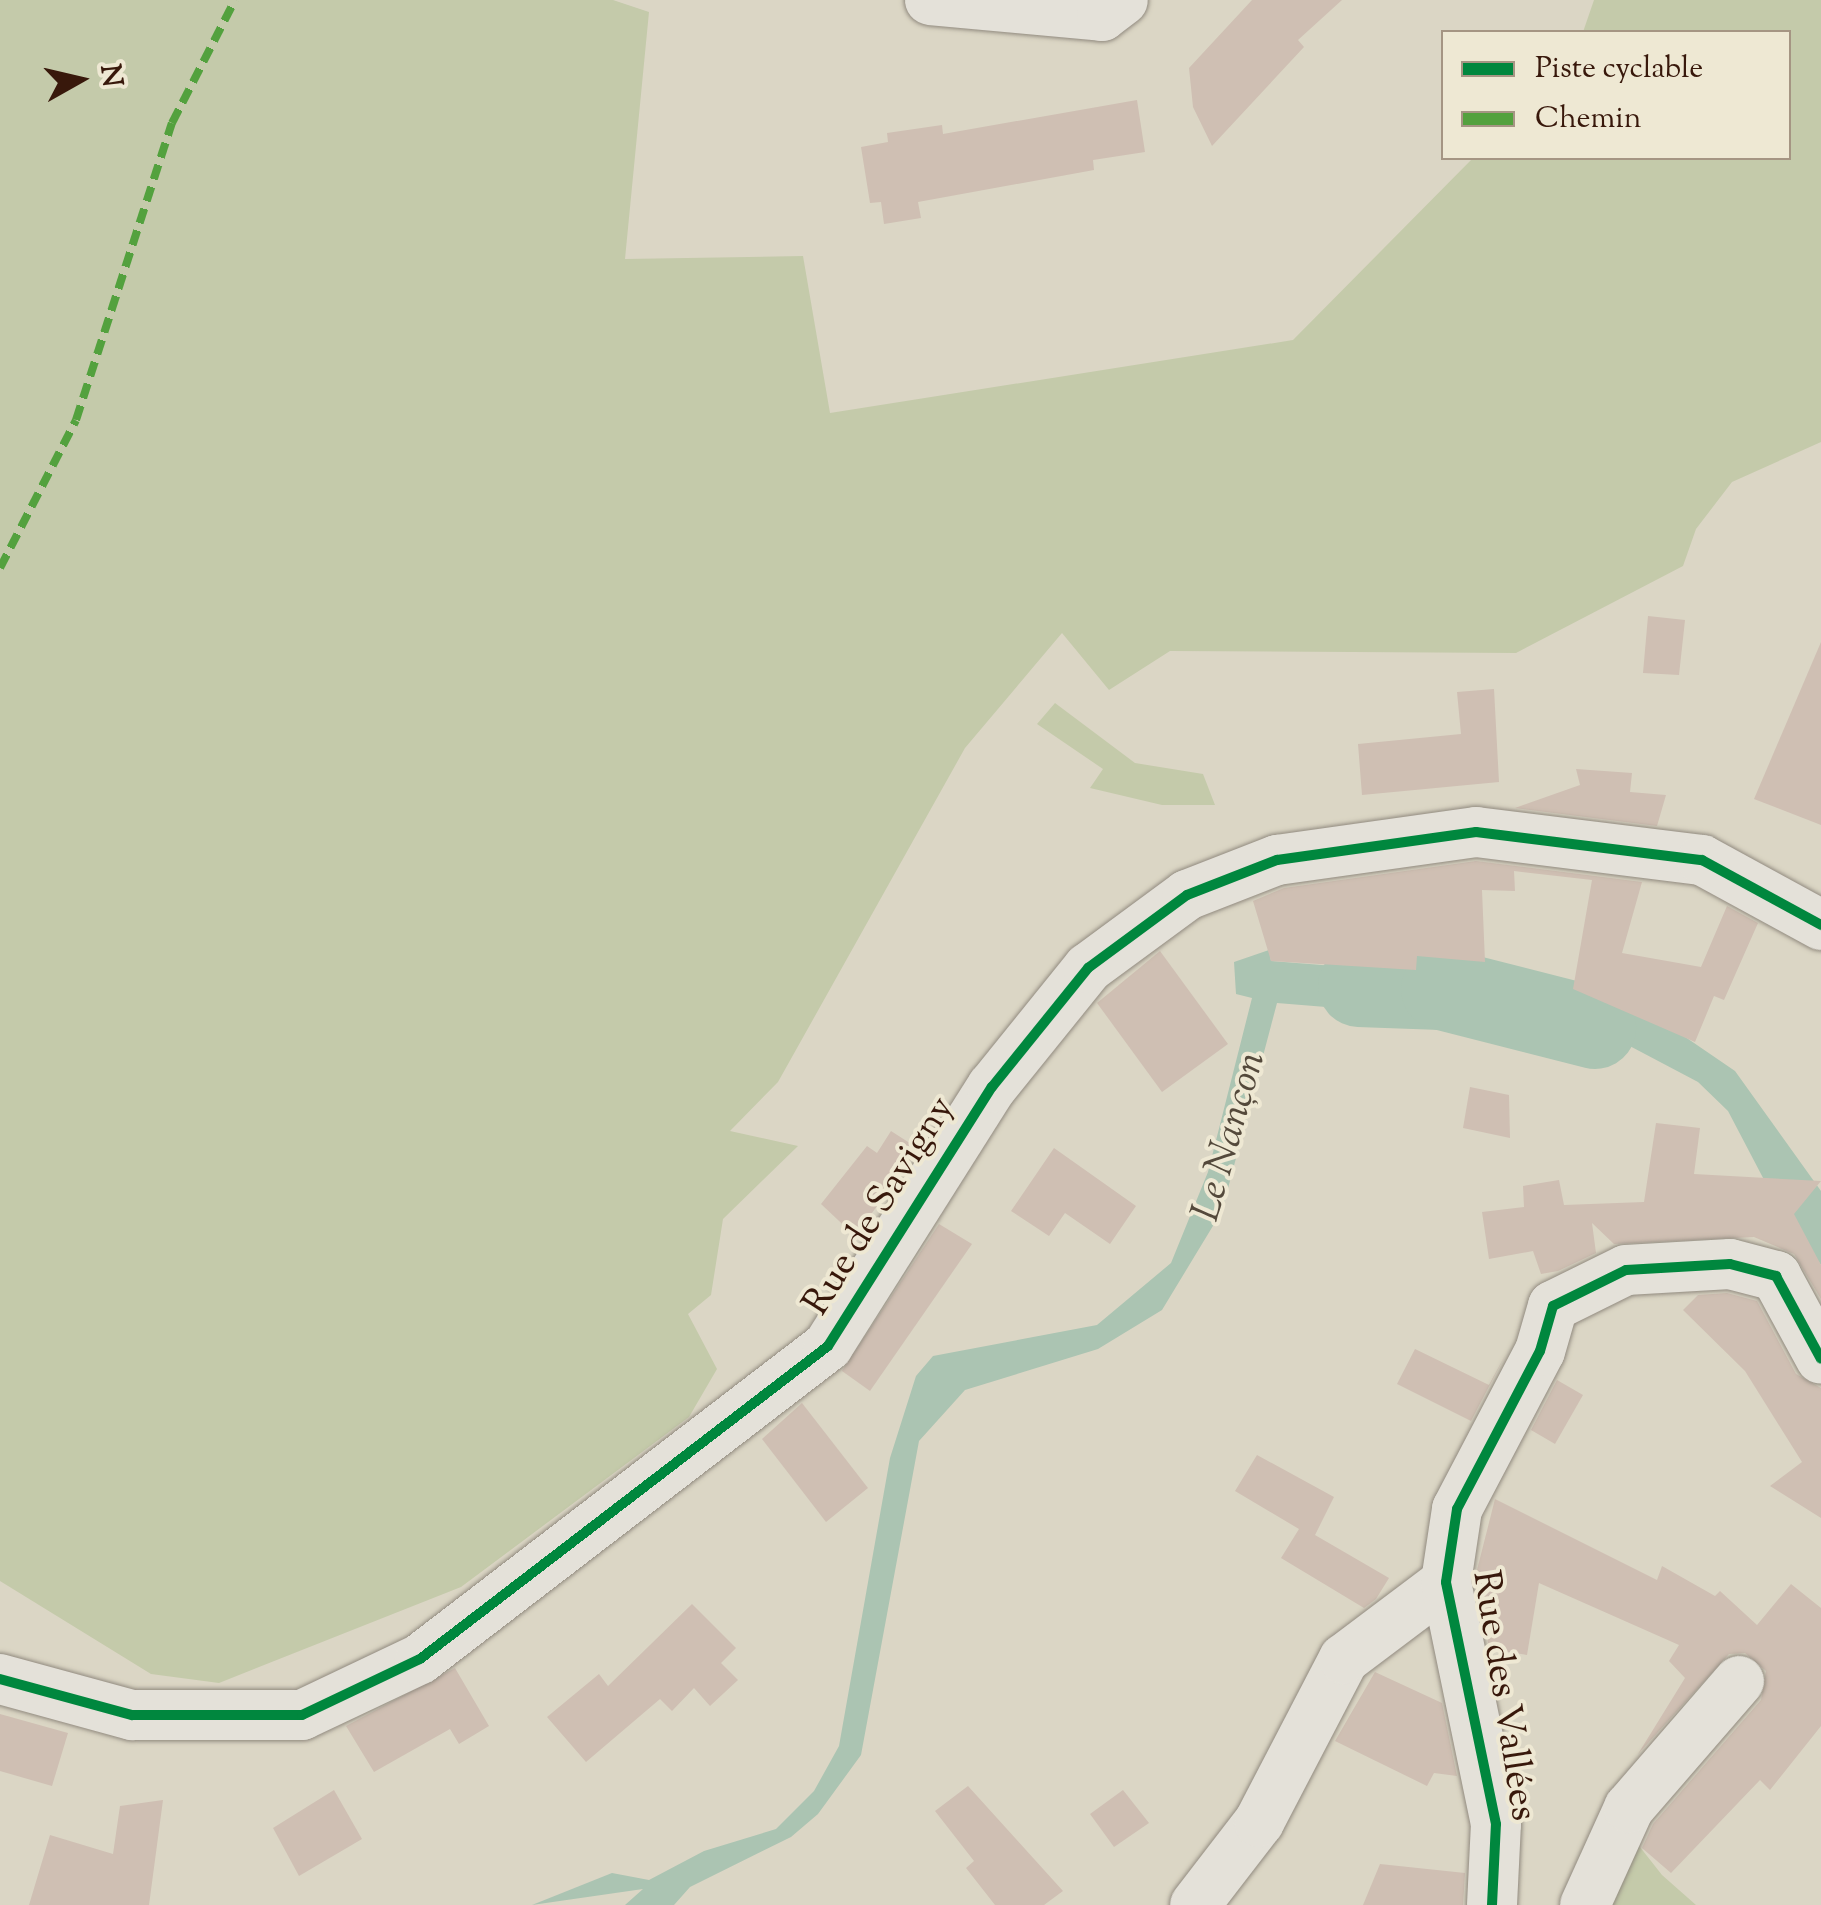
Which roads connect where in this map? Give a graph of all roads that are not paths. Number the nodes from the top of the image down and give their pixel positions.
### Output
1 (930, 0) edge
2 (1123, 0) edge
3 (1821, 925) edge
4 (1821, 1360) edge
5 (1446, 1582) junction
6 (0, 1679) edge
7 (1739, 1681) dead end
8 (1195, 1905) edge
9 (1492, 1905) edge
10 (1584, 1905) edge

1 - 2 street
3 - 6 street, Rue de Savigny
4 - 5 street, Rue des Vallées
5 - 8 street
5 - 9 street, Rue des Vallées
7 - 10 street

